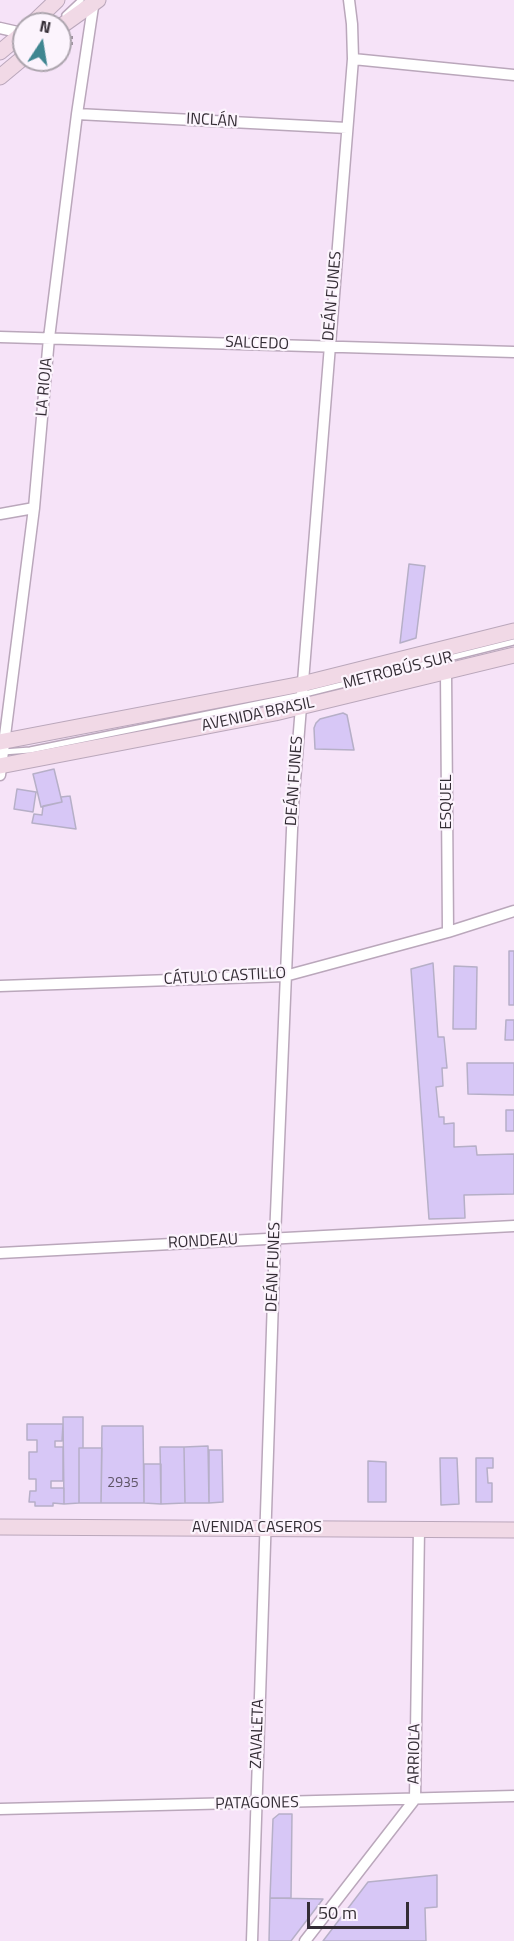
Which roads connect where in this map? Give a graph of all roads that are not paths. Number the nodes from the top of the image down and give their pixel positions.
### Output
1 (57, 0) edge
2 (349, 0) edge
3 (92, 1) edge
4 (45, 12) edge
5 (72, 13) edge
6 (72, 17) edge
7 (12, 42) edge
8 (0, 52) edge
9 (353, 59) junction
10 (12, 60) edge
11 (12, 67) edge
12 (0, 70) edge
13 (514, 75) edge
14 (0, 77) edge
15 (77, 114) junction
16 (347, 128) junction
17 (0, 337) edge
18 (49, 338) junction
19 (328, 347) junction
20 (514, 352) edge
21 (34, 508) junction
22 (0, 514) edge
23 (514, 631) edge
24 (514, 642) edge
25 (514, 655) edge
26 (446, 672) junction
27 (300, 695) junction
28 (1, 756) edge
29 (514, 911) edge
30 (447, 932) junction
31 (285, 976) junction
32 (0, 986) edge
33 (514, 1226) edge
34 (275, 1238) junction
35 (0, 1253) edge
36 (0, 1527) edge
37 (266, 1528) junction
38 (419, 1529) junction
39 (514, 1530) edge
40 (514, 1796) edge
41 (415, 1799) junction
42 (255, 1804) junction
43 (0, 1809) edge
44 (252, 1941) edge
45 (306, 1941) edge

1 - 4 main road
2 - 9 street, DEÁN FUNES
3 - 5 lane
3 - 6 main road
3 - 15 street, LA RIOJA
7 - 8 main road
9 - 13 street
9 - 16 street, DEÁN FUNES
10 - 12 lane
11 - 14 main road
15 - 16 street, INCLÁN
15 - 18 street, LA RIOJA
16 - 19 street, DEÁN FUNES
17 - 18 street, SALCEDO
18 - 19 street, SALCEDO
18 - 21 street, LA RIOJA
19 - 20 street, SALCEDO
19 - 27 street, DEÁN FUNES
21 - 22 street
21 - 28 street, LA RIOJA
23 - 27 main road, AVENIDA BRASIL
24 - 27 lane, METROBÚS SUR
25 - 26 main road, AVENIDA BRASIL
26 - 27 main road, AVENIDA BRASIL
26 - 30 street, ESQUEL
27 - 28 main road, AVENIDA BRASIL
27 - 28 main road, AVENIDA BRASIL
27 - 31 street, DEÁN FUNES
29 - 30 street, CÁTULO CASTILLO
30 - 31 street, CÁTULO CASTILLO
31 - 32 street, CÁTULO CASTILLO
31 - 34 street, DEÁN FUNES
33 - 34 street, RONDEAU
34 - 35 street, RONDEAU
34 - 37 street, DEÁN FUNES
36 - 37 main road, AVENIDA CASEROS
37 - 38 main road, AVENIDA CASEROS
37 - 42 street, ZAVALETA
38 - 39 main road, AVENIDA CASEROS
38 - 41 street, ARRIOLA
40 - 41 street, PATAGONES
41 - 42 street, PATAGONES
41 - 45 street, ARRIOLA
42 - 43 street, PATAGONES
42 - 44 street, ZAVALETA

